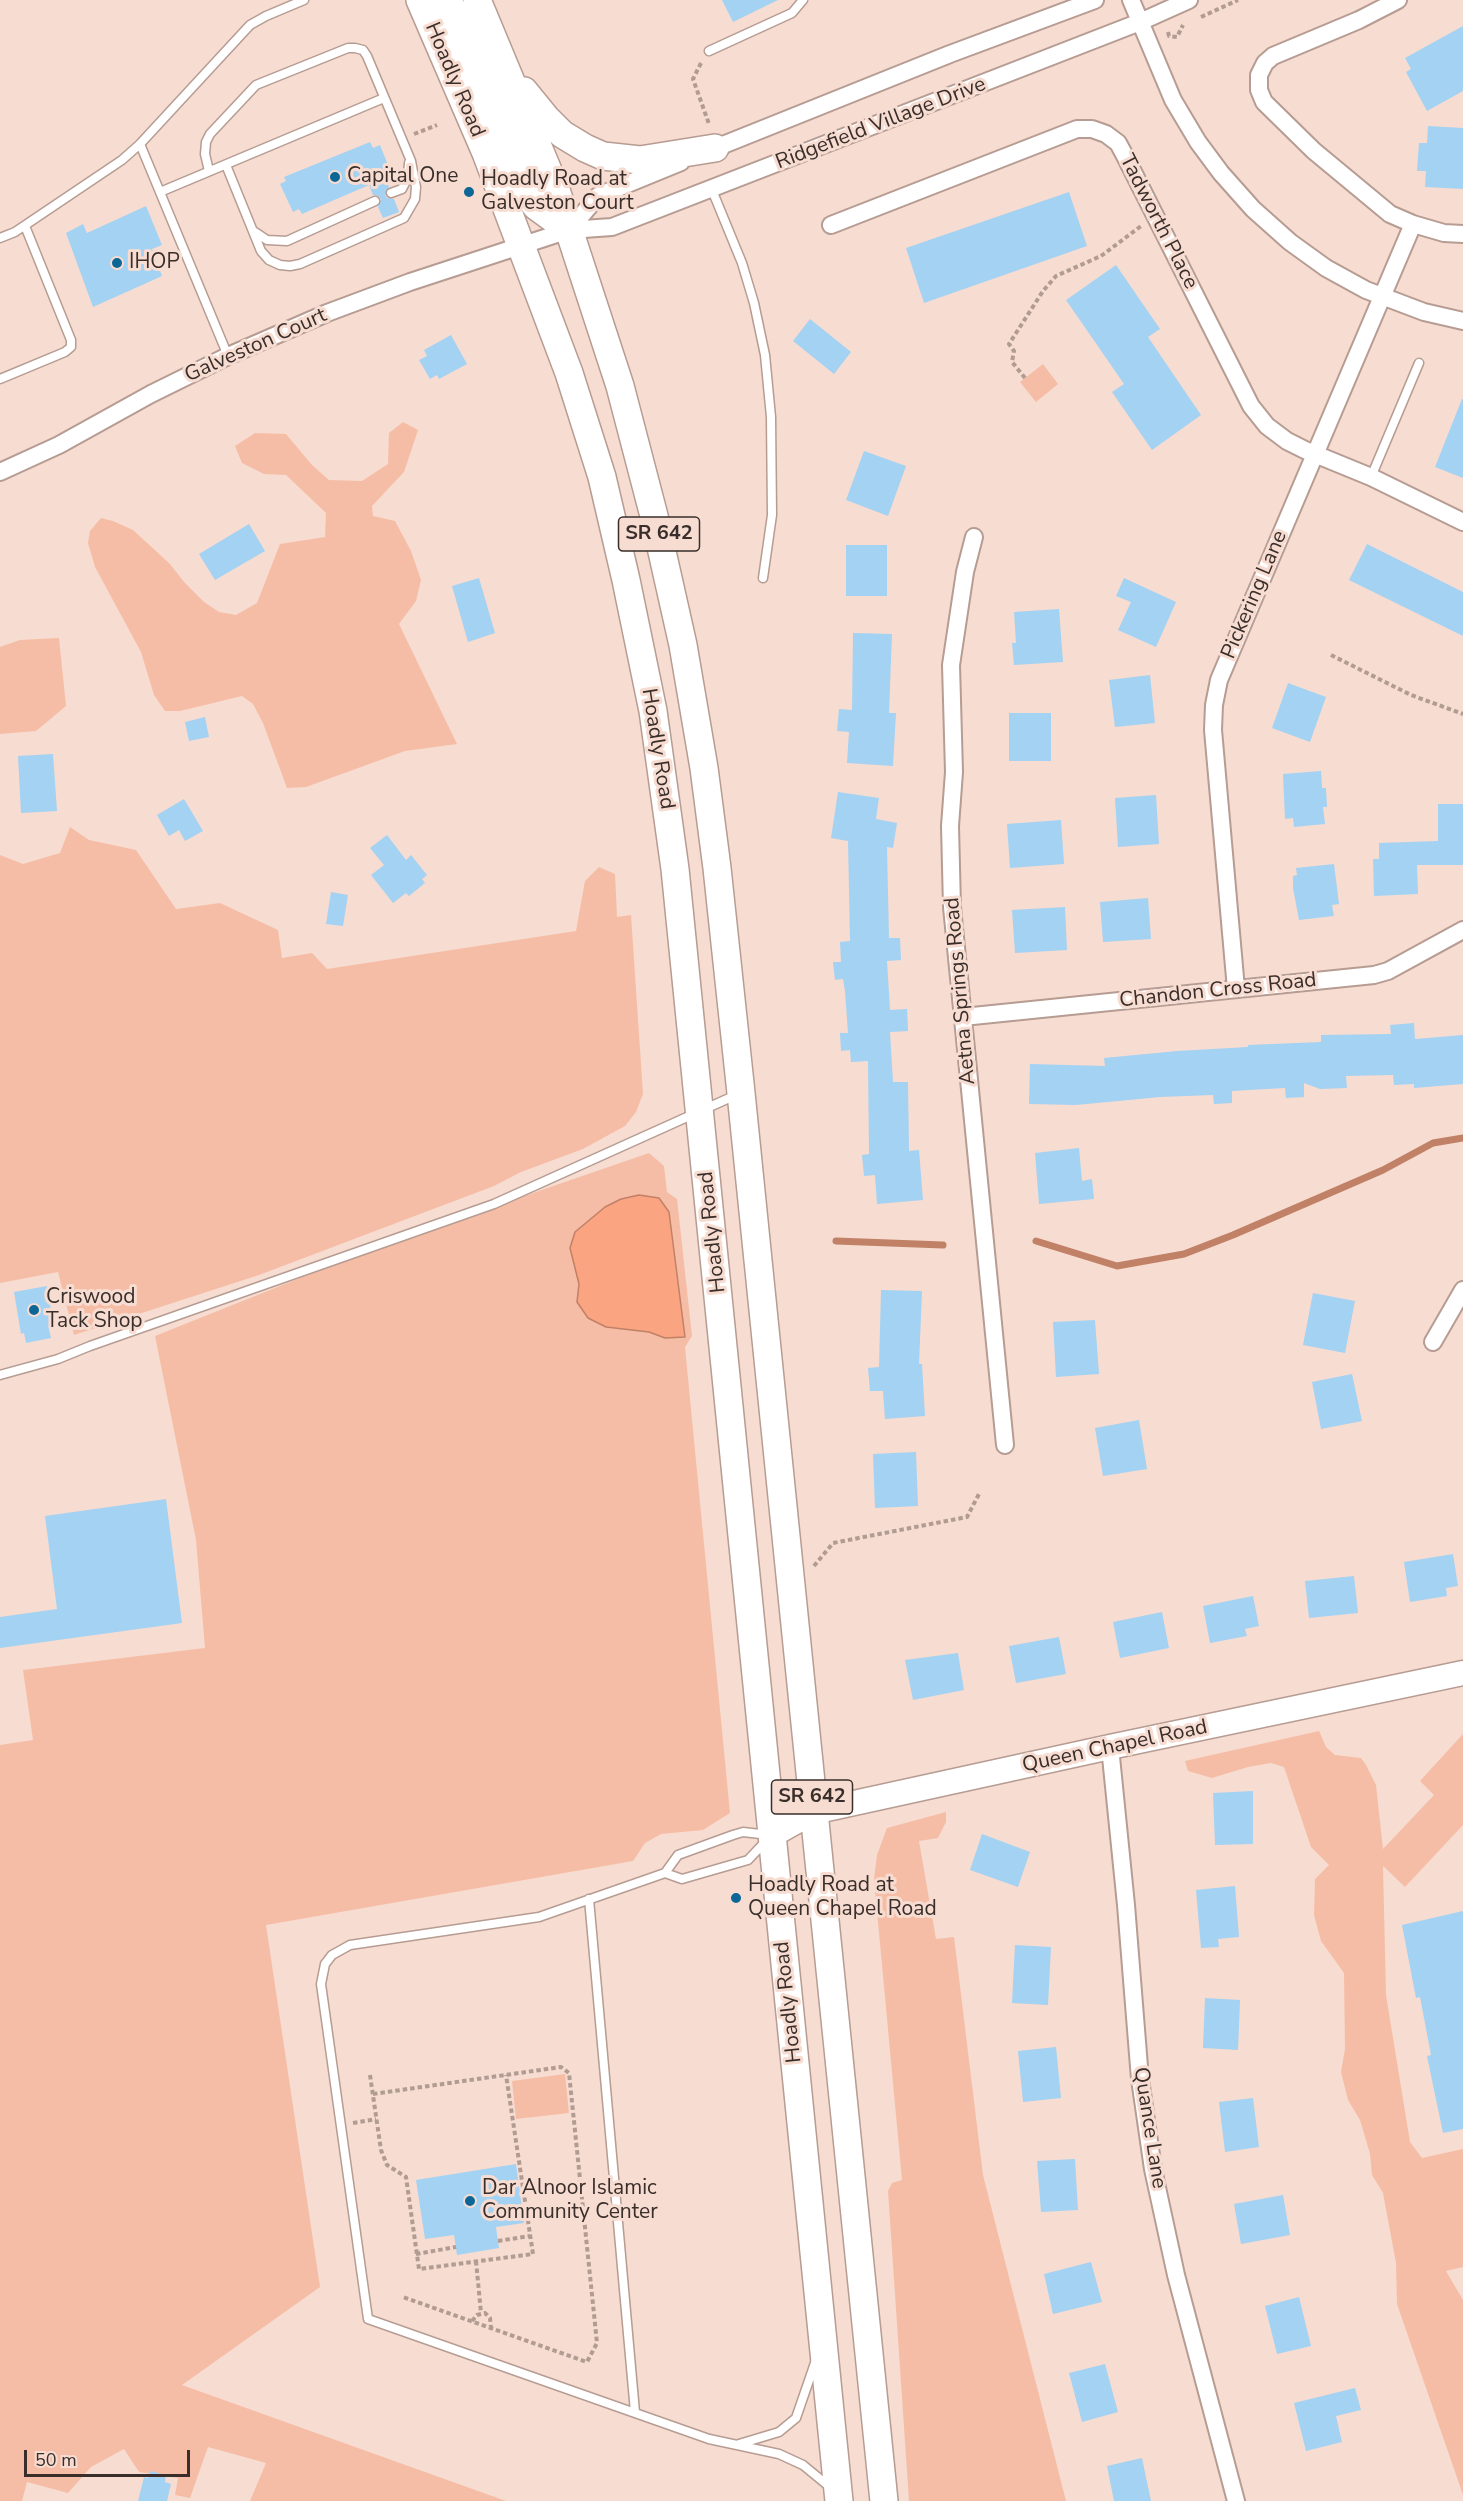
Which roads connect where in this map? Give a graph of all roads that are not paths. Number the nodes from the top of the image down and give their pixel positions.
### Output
1 (304, 0) edge
2 (420, 0) edge
3 (448, 0) edge
4 (477, 0) edge
5 (803, 0) edge
6 (1095, 0) edge
7 (1131, 0) edge
8 (1189, 0) edge
9 (1398, 0) edge
10 (1140, 22) junction
11 (710, 51) dead end
12 (505, 66) junction
13 (384, 98) junction
14 (712, 137) junction
15 (140, 144) junction
16 (408, 152) junction
17 (226, 165) junction
18 (209, 171) junction
19 (711, 190) junction
20 (160, 192) junction
21 (391, 193) dead end
22 (375, 201) dead end
23 (1413, 224) junction
24 (831, 225) dead end
25 (25, 226) junction
26 (253, 230) junction
27 (569, 230) junction
28 (1463, 234) edge
29 (0, 238) edge
30 (522, 247) junction
31 (1382, 298) junction
32 (1463, 321) edge
33 (228, 356) junction
34 (1419, 363) dead end
35 (0, 379) edge
36 (1316, 455) junction
37 (0, 472) edge
38 (1371, 477) junction
39 (1463, 522) edge
40 (974, 537) dead end
41 (763, 578) dead end
42 (1463, 930) edge
43 (1236, 989) junction
44 (963, 1017) junction
45 (741, 1093) junction
46 (700, 1112) junction
47 (1463, 1290) edge
48 (1433, 1342) dead end
49 (0, 1375) edge
50 (1005, 1445) dead end
51 (1463, 1673) edge
52 (1110, 1747) junction
53 (813, 1812) junction
54 (772, 1835) junction
55 (665, 1873) junction
56 (589, 1899) junction
57 (822, 2338) junction
58 (635, 2412) junction
59 (739, 2444) junction
60 (839, 2497) edge
61 (884, 2501) edge
62 (1236, 2501) edge

1 - 15 lane
2 - 30 main road, Hoadly Road / SR 642
3 - 27 main road
4 - 12 main road, Hoadly Road / SR 642
5 - 11 lane
6 - 14 street, Ridgefield Village Drive
7 - 10 street
8 - 10 street, Ridgefield Village Drive
9 - 23 street
10 - 19 street, Ridgefield Village Drive
10 - 31 street
12 - 14 main road
12 - 27 main road, Hoadly Road / SR 642
13 - 16 lane
13 - 17 lane
13 - 18 lane
14 - 27 street, Ridgefield Village Drive
15 - 20 lane
15 - 25 lane
16 - 21 lane
16 - 26 lane
17 - 18 lane
17 - 26 lane
18 - 20 lane
19 - 27 street, Ridgefield Village Drive
19 - 41 lane
20 - 33 lane
22 - 26 lane
23 - 28 street
23 - 31 street, Pickering Lane
24 - 36 street, Tadworth Place
25 - 29 lane
25 - 35 lane
27 - 30 street, Ridgefield Village Drive
27 - 45 main road, Hoadly Road / SR 642
30 - 33 street, Galveston Court
30 - 46 main road, Hoadly Road / SR 642
31 - 32 street
31 - 36 street, Pickering Lane
33 - 37 street, Galveston Court
34 - 38 lane
36 - 38 street, Tadworth Place
36 - 43 street, Pickering Lane
38 - 39 street, Tadworth Place
40 - 44 street, Aetna Springs Road
42 - 43 street, Chandon Cross Road
43 - 44 street, Chandon Cross Road
44 - 50 street, Aetna Springs Road
45 - 46 lane
45 - 53 main road, Hoadly Road / SR 642
46 - 49 lane
46 - 54 main road, Hoadly Road / SR 642
47 - 48 street
51 - 52 street, Queen Chapel Road
52 - 53 street, Queen Chapel Road
52 - 62 street, Quance Lane
53 - 54 street, Queen Chapel Road
53 - 61 main road, Hoadly Road / SR 642
54 - 55 lane
54 - 55 lane
54 - 57 main road, Hoadly Road / SR 642
55 - 56 lane
56 - 58 lane
56 - 58 lane
57 - 59 lane
57 - 60 main road, Hoadly Road / SR 642
58 - 59 lane
59 - 60 lane

